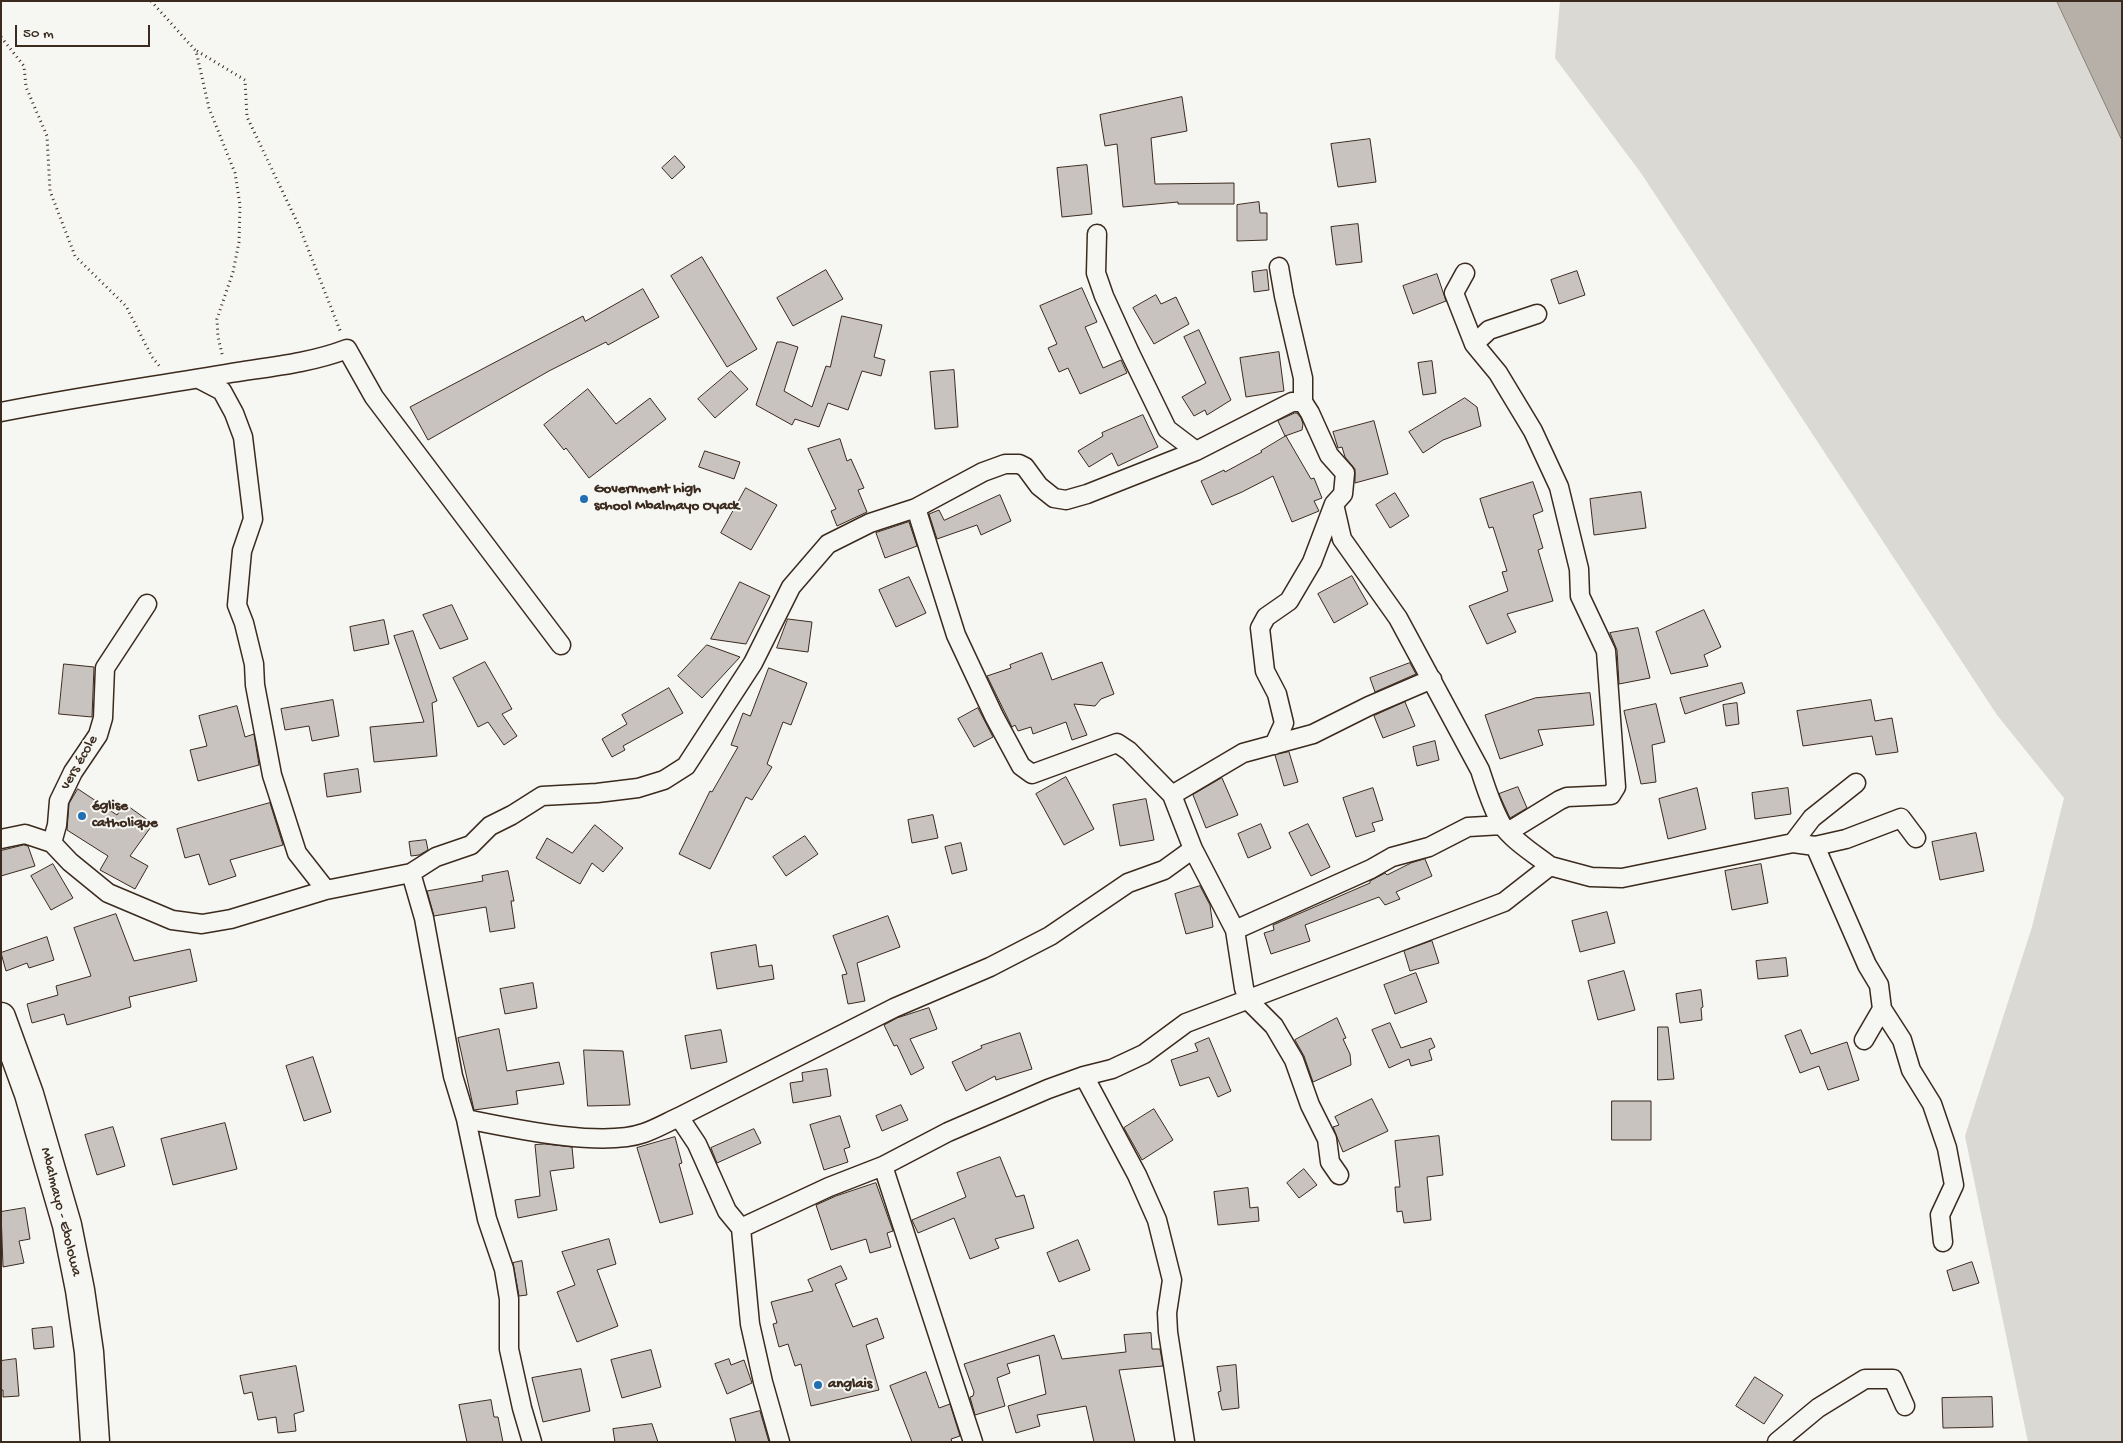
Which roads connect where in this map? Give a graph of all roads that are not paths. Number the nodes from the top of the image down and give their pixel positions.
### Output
1 (1098, 234) dead end
2 (1279, 267) dead end
3 (1465, 273) dead end
4 (1537, 314) dead end
5 (1474, 344) junction
6 (198, 378) junction
7 (1302, 402) junction
8 (1, 412) edge
9 (1196, 451) junction
10 (1334, 504) junction
11 (916, 508) junction
12 (147, 604) dead end
13 (561, 645) dead end
14 (1432, 679) junction
15 (1274, 745) junction
16 (1856, 783) dead end
17 (1172, 795) junction
18 (1505, 828) junction
19 (1916, 838) dead end
20 (1, 839) edge
21 (52, 843) junction
22 (1793, 843) junction
23 (1815, 846) junction
24 (1192, 849) junction
25 (1550, 866) junction
26 (411, 873) junction
27 (326, 890) junction
28 (1235, 930) junction
29 (1248, 1000) junction
30 (1882, 1008) junction
31 (1, 1017) edge
32 (1864, 1040) dead end
33 (1084, 1076) junction
34 (680, 1117) junction
35 (466, 1119) junction
36 (883, 1166) junction
37 (1340, 1175) dead end
38 (741, 1228) junction
39 (1943, 1242) dead end
40 (1905, 1406) dead end
41 (95, 1442) edge
42 (532, 1442) edge
43 (780, 1442) edge
44 (973, 1442) edge
45 (1185, 1442) edge
46 (1777, 1442) edge

1 - 9 street
2 - 7 street
3 - 5 street
4 - 5 street
5 - 18 street
6 - 8 street
6 - 13 street
6 - 27 street
7 - 9 street
7 - 10 street
9 - 11 street
10 - 14 street
10 - 15 street
11 - 17 street
11 - 26 street
12 - 21 street, vers école
14 - 15 street
14 - 18 street
15 - 17 street
16 - 22 street
17 - 24 street
18 - 25 street
18 - 28 street
19 - 23 street
20 - 21 street
21 - 27 street
22 - 23 street
22 - 25 street
23 - 30 street
24 - 28 street
24 - 34 street
25 - 29 street
26 - 27 street
26 - 35 street
28 - 29 street
29 - 33 street
29 - 37 street
30 - 32 street
30 - 39 street
31 - 41 highway, Mbalmayo - Ebolowa
33 - 36 street
33 - 45 street
34 - 35 street
34 - 38 street
35 - 42 street
36 - 38 street
36 - 44 street
38 - 43 street
40 - 46 street

